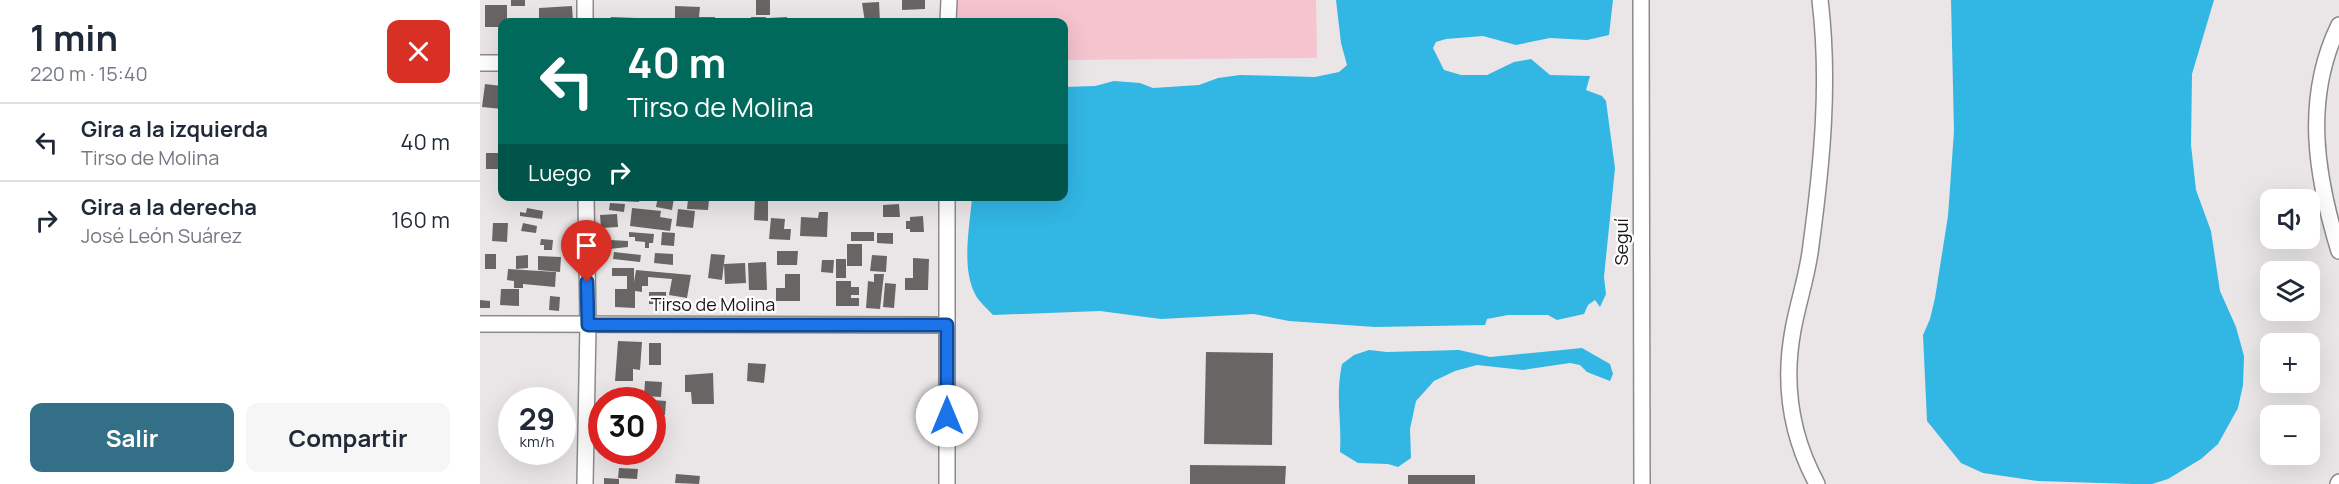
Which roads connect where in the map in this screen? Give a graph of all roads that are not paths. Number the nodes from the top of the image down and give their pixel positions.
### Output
1 (585, 0) edge
2 (949, 0) edge
3 (1641, 0) edge
4 (1820, 0) edge
5 (585, 18) edge
6 (948, 18) edge
7 (2339, 25) edge
8 (480, 63) edge
9 (498, 63) edge
10 (586, 201) edge
11 (947, 201) edge
12 (2339, 251) edge
13 (480, 324) edge
14 (588, 325) junction
15 (947, 325) junction
16 (585, 484) edge
17 (947, 484) edge
18 (1642, 484) edge
19 (1817, 484) edge

1 - 5 street
2 - 6 street
3 - 18 street, Seguí
4 - 19 street
7 - 12 street
8 - 9 street
10 - 14 street
11 - 15 street
13 - 14 street, Tirso de Molina
14 - 15 street, Tirso de Molina
14 - 16 street
15 - 17 street

